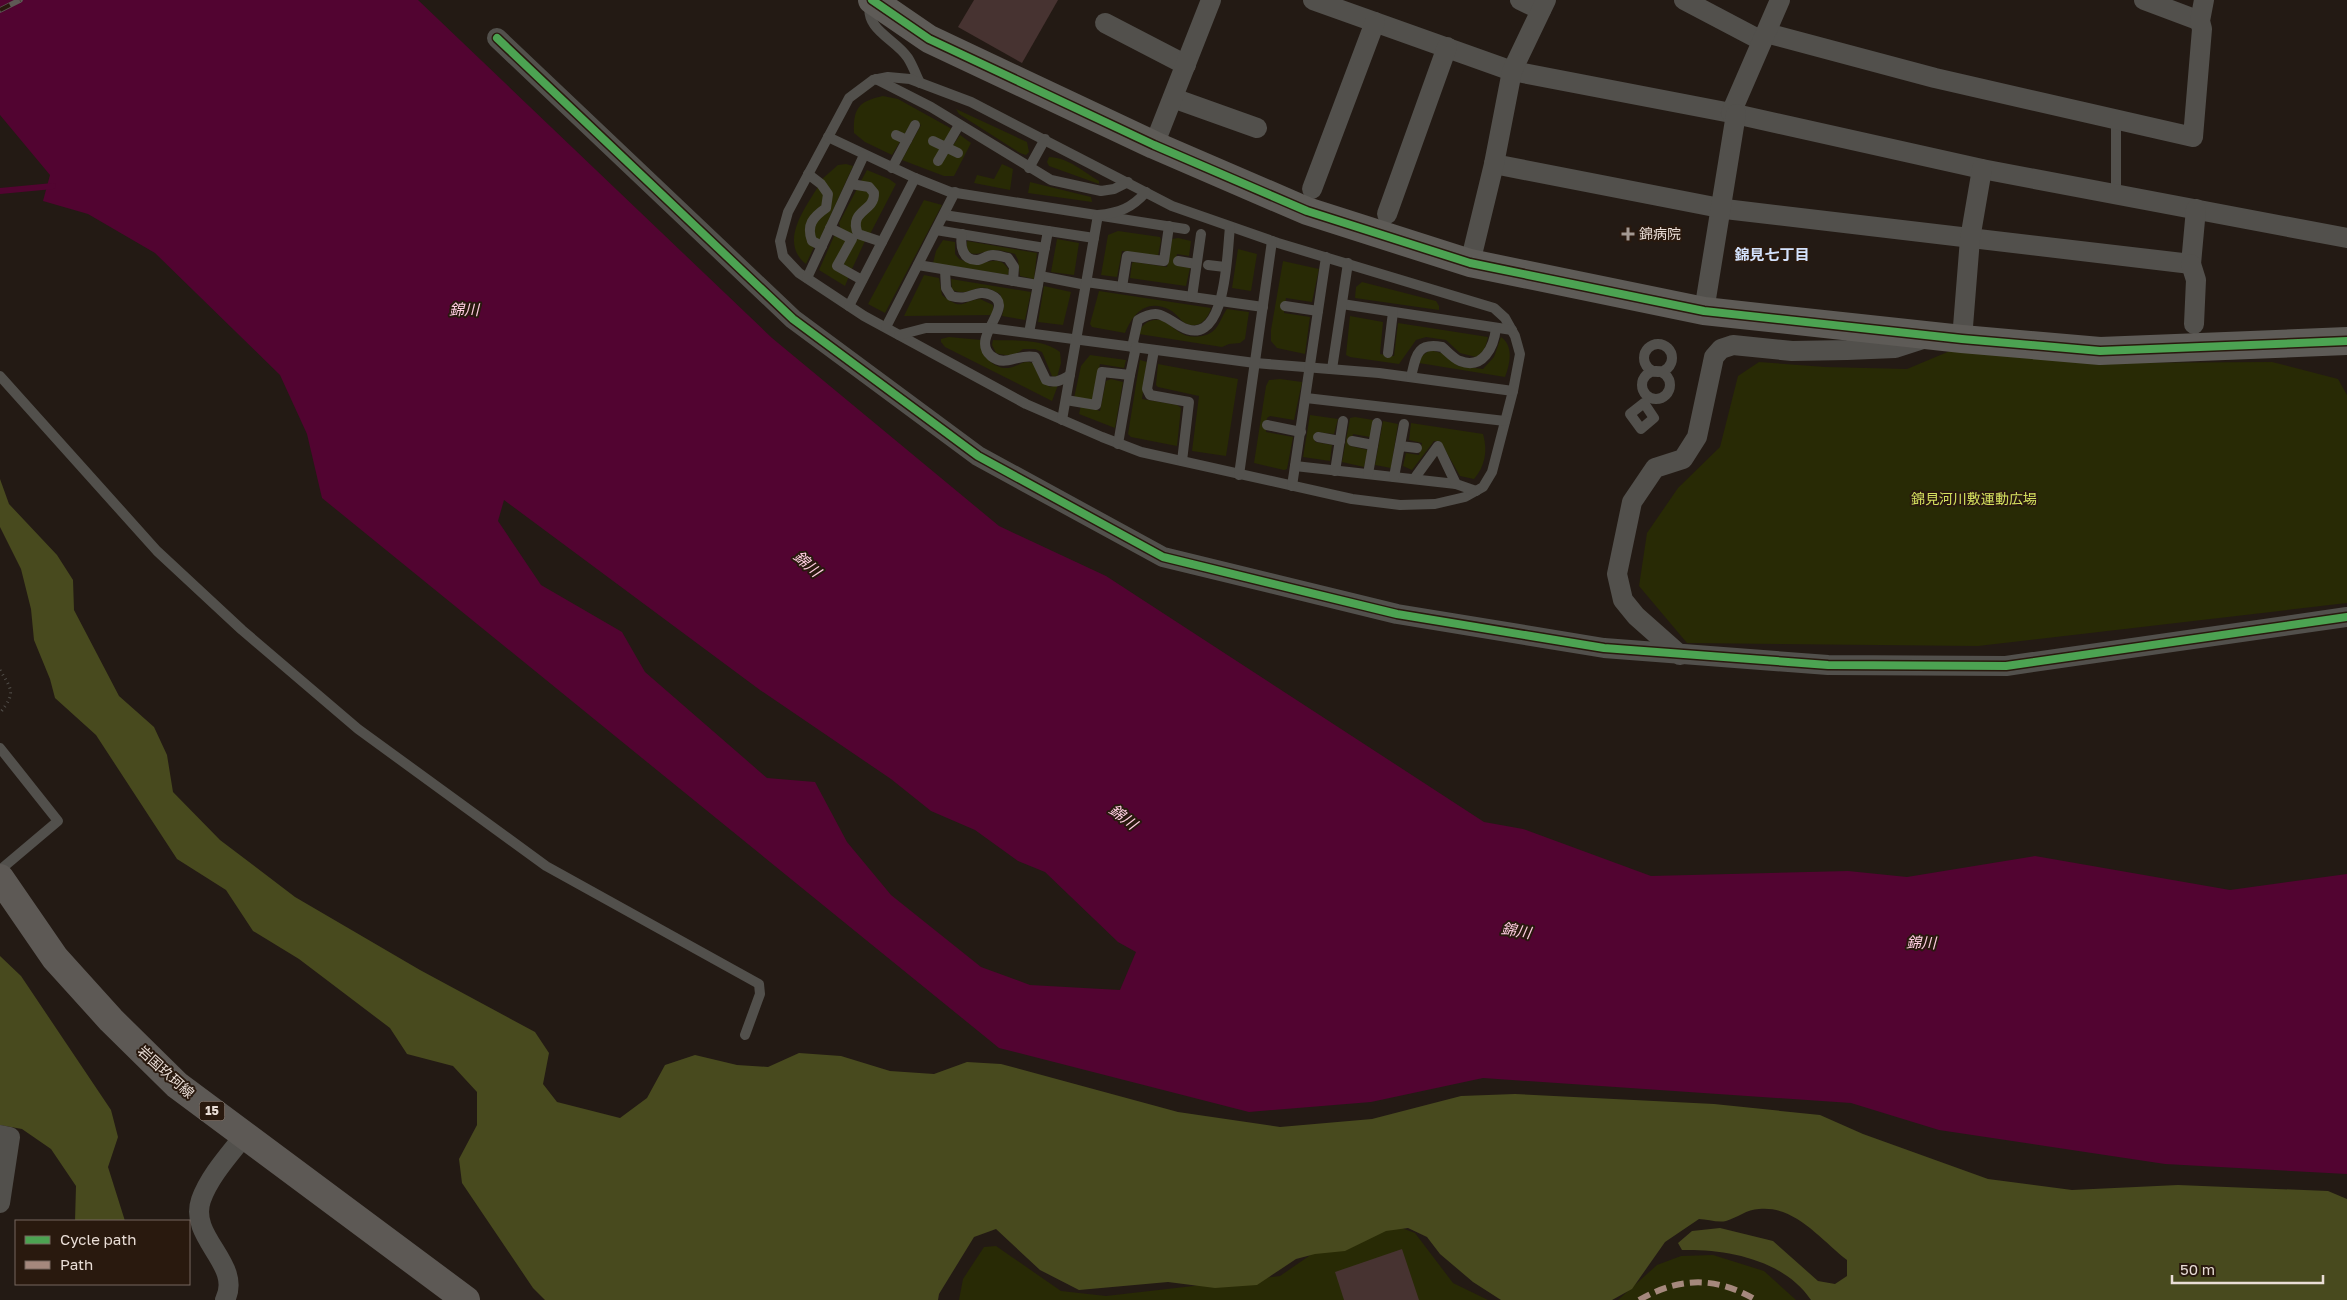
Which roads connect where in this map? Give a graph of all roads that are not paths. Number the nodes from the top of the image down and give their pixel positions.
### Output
1 (871, 0) edge
2 (1211, 0) edge
3 (1313, 0) edge
4 (1520, 0) edge
5 (1684, 0) edge
6 (1780, 0) edge
7 (2144, 0) edge
8 (2204, 0) edge
9 (1544, 5) edge
10 (2200, 21) junction
11 (1375, 22) junction
12 (1105, 23) dead end
13 (1764, 37) junction
14 (496, 38) dead end
15 (1447, 48) junction
16 (1186, 65) junction
17 (1512, 71) junction
18 (876, 80) junction
19 (920, 83) junction
20 (1173, 98) junction
21 (1733, 114) junction
22 (2116, 119) junction
23 (915, 125) dead end
24 (959, 125) junction
25 (1257, 128) dead end
26 (896, 134) dead end
27 (828, 137) junction
28 (1045, 139) junction
29 (907, 140) junction
30 (933, 141) dead end
31 (1154, 146) junction
32 (946, 147) junction
33 (958, 153) dead end
34 (864, 155) junction
35 (938, 161) dead end
36 (1494, 164) junction
37 (892, 168) junction
38 (1030, 168) junction
39 (1982, 169) junction
40 (808, 174) junction
41 (915, 178) junction
42 (1128, 182) junction
43 (851, 184) junction
44 (1312, 189) dead end
45 (955, 192) junction
46 (1146, 192) junction
47 (2116, 194) junction
48 (1721, 208) junction
49 (2196, 209) junction
50 (1388, 214) dead end
51 (944, 215) junction
52 (1098, 215) junction
53 (1169, 226) junction
54 (1230, 227) junction
55 (830, 228) junction
56 (1185, 229) dead end
57 (936, 230) junction
58 (1048, 231) junction
59 (962, 234) junction
60 (1201, 234) dead end
61 (1094, 238) junction
62 (2347, 238) edge
63 (1970, 239) junction
64 (1272, 241) junction
65 (882, 242) junction
66 (822, 246) junction
67 (1045, 248) junction
68 (1326, 257) junction
69 (1178, 261) dead end
70 (1470, 263) junction
71 (1196, 264) junction
72 (1348, 264) junction
73 (2191, 264) junction
74 (918, 265) junction
75 (1208, 265) dead end
76 (1225, 267) junction
77 (945, 270) junction
78 (808, 278) junction
79 (862, 280) junction
80 (1040, 280) junction
81 (1014, 281) junction
82 (1086, 283) junction
83 (1122, 287) junction
84 (1192, 297) junction
85 (1221, 301) junction
86 (1342, 304) junction
87 (849, 306) junction
88 (1285, 306) dead end
89 (1263, 307) junction
90 (1318, 311) junction
91 (1704, 311) junction
92 (1393, 312) junction
93 (886, 328) junction
94 (989, 328) junction
95 (1496, 328) junction
96 (1512, 330) junction
97 (1030, 333) junction
98 (899, 335) junction
99 (1932, 335) junction
100 (2194, 336) junction
101 (1076, 339) junction
102 (1962, 339) junction
103 (2347, 341) edge
104 (1134, 347) junction
105 (1154, 350) junction
106 (1388, 353) dead end
107 (1255, 363) junction
108 (1310, 367) junction
109 (1332, 369) junction
110 (1658, 372) junction
111 (1070, 375) junction
112 (1130, 375) junction
113 (0, 376) edge
114 (1411, 377) junction
115 (1513, 391) junction
116 (1306, 398) junction
117 (1066, 400) junction
118 (1062, 420) junction
119 (1343, 421) dead end
120 (1505, 421) junction
121 (1377, 423) dead end
122 (1404, 424) dead end
123 (1267, 425) dead end
124 (1300, 432) junction
125 (1318, 437) dead end
126 (1340, 441) junction
127 (1352, 441) dead end
128 (1118, 444) junction
129 (1373, 445) junction
130 (1400, 446) junction
131 (1417, 448) dead end
132 (1182, 461) junction
133 (1295, 466) junction
134 (1335, 471) junction
135 (1368, 474) junction
136 (1239, 475) junction
137 (1394, 477) junction
138 (1414, 479) junction
139 (1456, 484) junction
140 (1292, 486) junction
141 (1476, 491) junction
142 (2347, 616) edge
143 (1680, 655) junction
144 (0, 748) edge
145 (0, 870) edge
146 (0, 878) edge
147 (745, 1035) dead end
148 (0, 1135) edge
149 (244, 1136) junction
150 (0, 1203) edge
151 (226, 1300) edge
152 (466, 1300) edge

1 - 19 lane
1 - 31 street
2 - 16 street
3 - 11 street
4 - 9 street
5 - 13 street
6 - 13 street
7 - 10 street
8 - 10 street
9 - 17 street
10 - 22 street
11 - 15 street
11 - 44 street
12 - 16 street
13 - 21 street
13 - 22 street
14 - 143 street
15 - 17 street
15 - 50 street
16 - 20 street
17 - 21 street
17 - 36 street
18 - 19 lane
18 - 24 lane
18 - 27 lane
19 - 28 lane
20 - 25 street
20 - 31 street
21 - 39 street
21 - 48 street
22 - 47 lane
23 - 29 lane
24 - 32 lane
24 - 38 lane
26 - 29 lane
27 - 34 lane
27 - 40 lane
28 - 38 lane
28 - 42 lane
29 - 37 lane
30 - 32 lane
31 - 70 street
32 - 33 lane
32 - 35 lane
34 - 37 lane
34 - 43 lane
36 - 48 street
36 - 70 street
37 - 41 lane
38 - 42 lane
39 - 47 street
39 - 63 street
40 - 66 lane
40 - 78 lane
41 - 45 lane
41 - 65 lane
42 - 46 lane
43 - 55 lane
43 - 65 lane
45 - 51 lane
45 - 52 lane
46 - 52 lane
46 - 54 lane
47 - 49 street
48 - 63 street
48 - 91 street
49 - 62 street
49 - 73 street
51 - 57 lane
51 - 58 lane
52 - 53 lane
52 - 61 lane
53 - 56 lane
53 - 83 lane
54 - 64 lane
54 - 76 lane
55 - 66 lane
55 - 79 lane
57 - 59 lane
57 - 74 lane
58 - 61 lane
58 - 67 lane
59 - 67 lane
59 - 81 lane
60 - 71 lane
61 - 82 lane
63 - 73 street
63 - 102 street
64 - 68 lane
64 - 89 lane
65 - 79 lane
66 - 78 lane
67 - 80 lane
68 - 72 lane
68 - 90 lane
69 - 71 lane
70 - 91 street
71 - 84 lane
72 - 86 lane
72 - 96 lane
73 - 100 street
74 - 77 lane
74 - 93 lane
75 - 76 lane
76 - 85 lane
77 - 81 lane
77 - 94 lane
78 - 87 lane
79 - 87 lane
80 - 81 lane
80 - 82 lane
80 - 97 lane
82 - 83 lane
82 - 101 lane
83 - 84 lane
84 - 85 lane
85 - 89 lane
85 - 104 lane
86 - 92 lane
86 - 109 lane
87 - 93 lane
88 - 90 lane
89 - 107 lane
90 - 108 lane
91 - 99 street
92 - 95 lane
92 - 106 lane
93 - 98 lane
94 - 97 lane
94 - 98 lane
94 - 111 lane
95 - 96 lane
95 - 114 lane
96 - 115 lane
97 - 101 lane
98 - 118 lane
99 - 102 street
99 - 143 street
100 - 102 street
100 - 103 street
101 - 104 lane
101 - 111 lane
104 - 105 lane
104 - 112 lane
105 - 107 lane
105 - 132 lane
107 - 108 lane
107 - 136 lane
108 - 109 lane
108 - 116 lane
109 - 114 lane
110 - 110 lane
110 - 110 lane
111 - 117 lane
112 - 117 lane
112 - 128 lane
113 - 147 lane
114 - 115 lane
115 - 120 lane
116 - 120 lane
116 - 124 lane
117 - 118 lane
118 - 128 lane
119 - 126 lane
120 - 141 lane
121 - 129 lane
122 - 130 lane
123 - 124 lane
124 - 133 lane
125 - 126 lane
126 - 134 lane
127 - 129 lane
128 - 132 lane
129 - 135 lane
130 - 131 lane
130 - 137 lane
132 - 136 lane
133 - 134 lane
133 - 140 lane
134 - 135 lane
135 - 137 lane
136 - 140 lane
137 - 138 lane
138 - 139 lane
138 - 139 lane
139 - 141 lane
140 - 141 lane
142 - 143 street
144 - 145 lane
146 - 149 main road, 岩国玖珂線 / 15
148 - 150 street
149 - 151 street
149 - 152 main road, 岩国玖珂線 / 15

